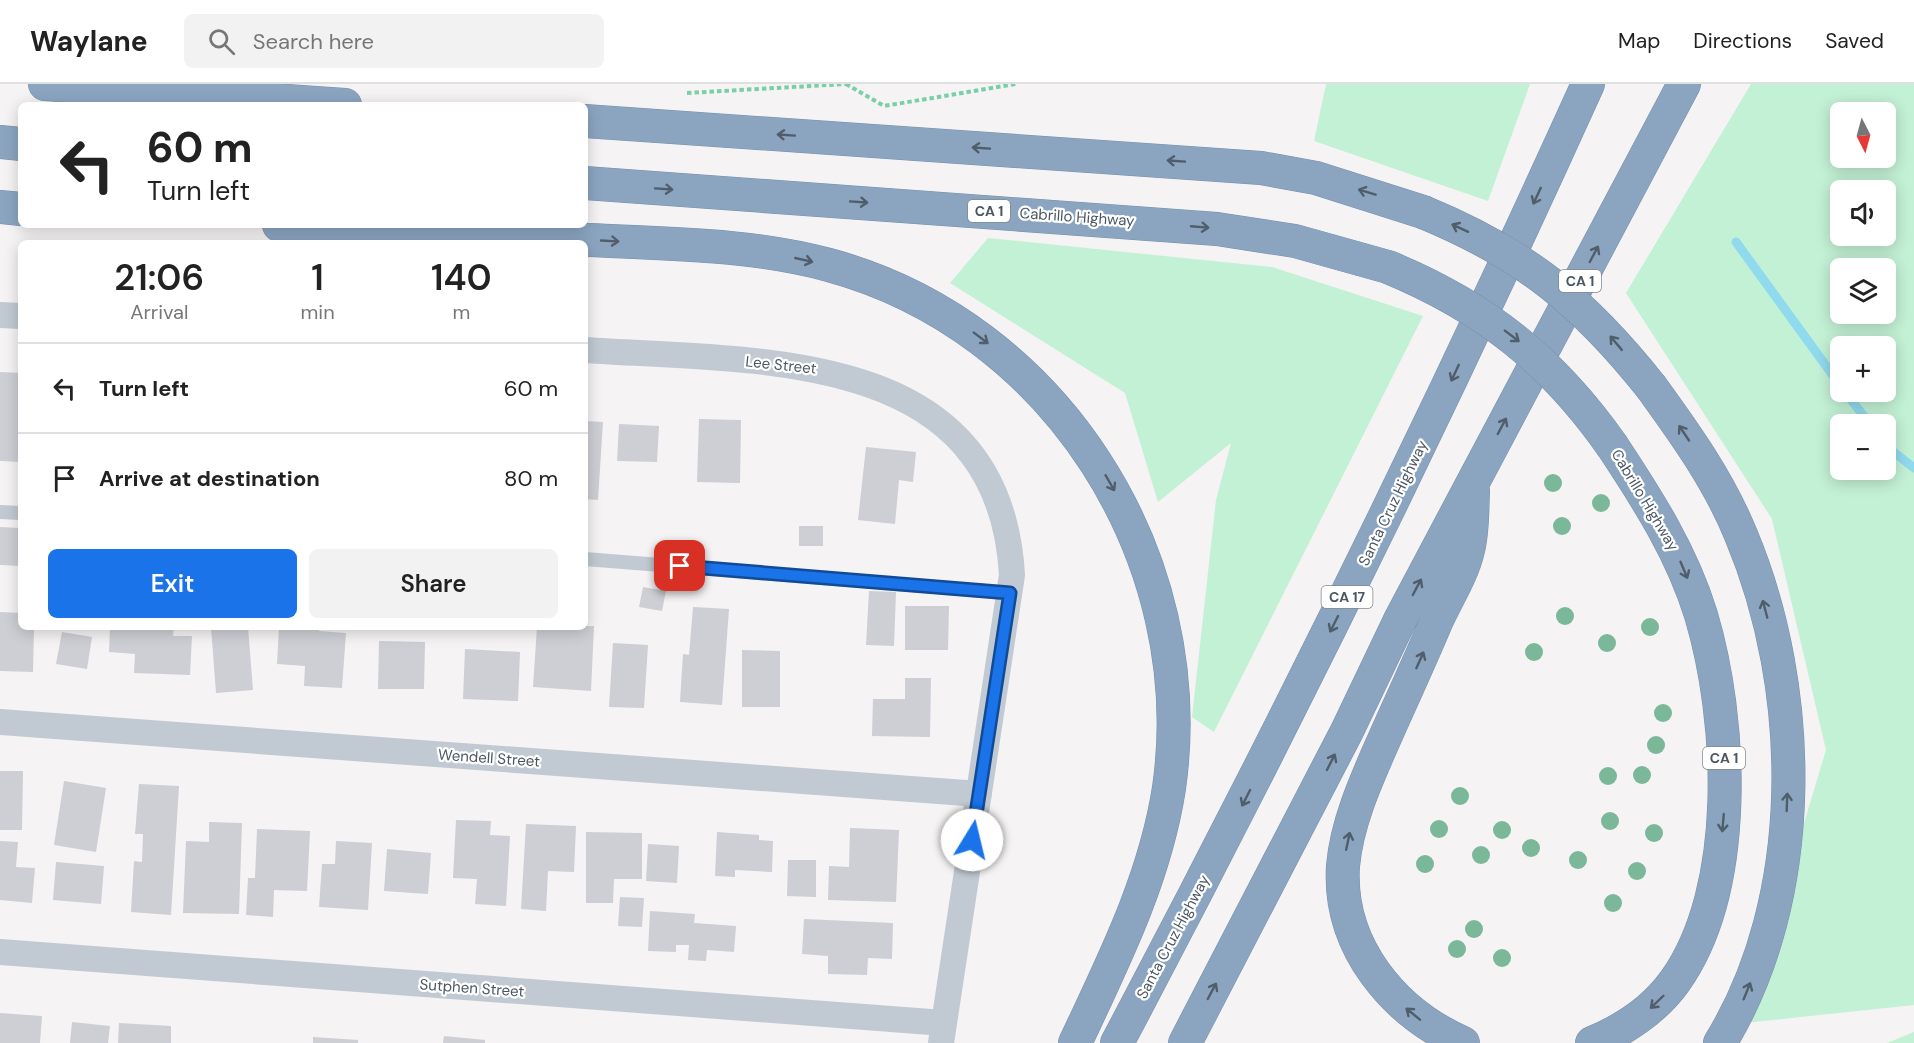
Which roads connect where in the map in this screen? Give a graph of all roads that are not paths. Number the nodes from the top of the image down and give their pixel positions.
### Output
1 (45, 84) edge
2 (1582, 84) edge
3 (1588, 84) edge
4 (1684, 84) edge
5 (302, 102) edge
6 (588, 121) edge
7 (1562, 142) junction
8 (588, 183) edge
9 (338, 228) edge
10 (574, 240) edge
11 (588, 241) edge
12 (0, 315) edge
13 (18, 316) edge
14 (588, 350) edge
15 (1474, 477) junction
16 (0, 512) edge
17 (18, 513) edge
18 (588, 559) edge
19 (1010, 593) junction
20 (0, 722) edge
21 (979, 794) junction
22 (0, 952) edge
23 (942, 1033) edge
24 (1075, 1043) edge
25 (1117, 1043) edge
26 (1185, 1043) edge
27 (1463, 1043) edge
28 (1593, 1043) edge
29 (1720, 1043) edge

1 - 5 highway
2 - 7 highway
3 - 7 highway, Santa Cruz Highway / CA 17
15 -> 4 highway, CA 1
29 -> 6 highway, bridge
7 -> 25 highway, Santa Cruz Highway / CA 17
8 -> 28 highway, Cabrillo Highway / CA 1, bridge
9 -> 10 highway
11 -> 24 highway
12 - 13 street
14 - 19 street, Lee Street
26 -> 15 highway
27 -> 15 highway, CA 1
16 - 17 lane
18 - 19 lane
19 - 21 street, Lee Street
20 - 21 street, Wendell Street
21 - 23 street, Lee Street
22 - 23 street, Sutphen Street

